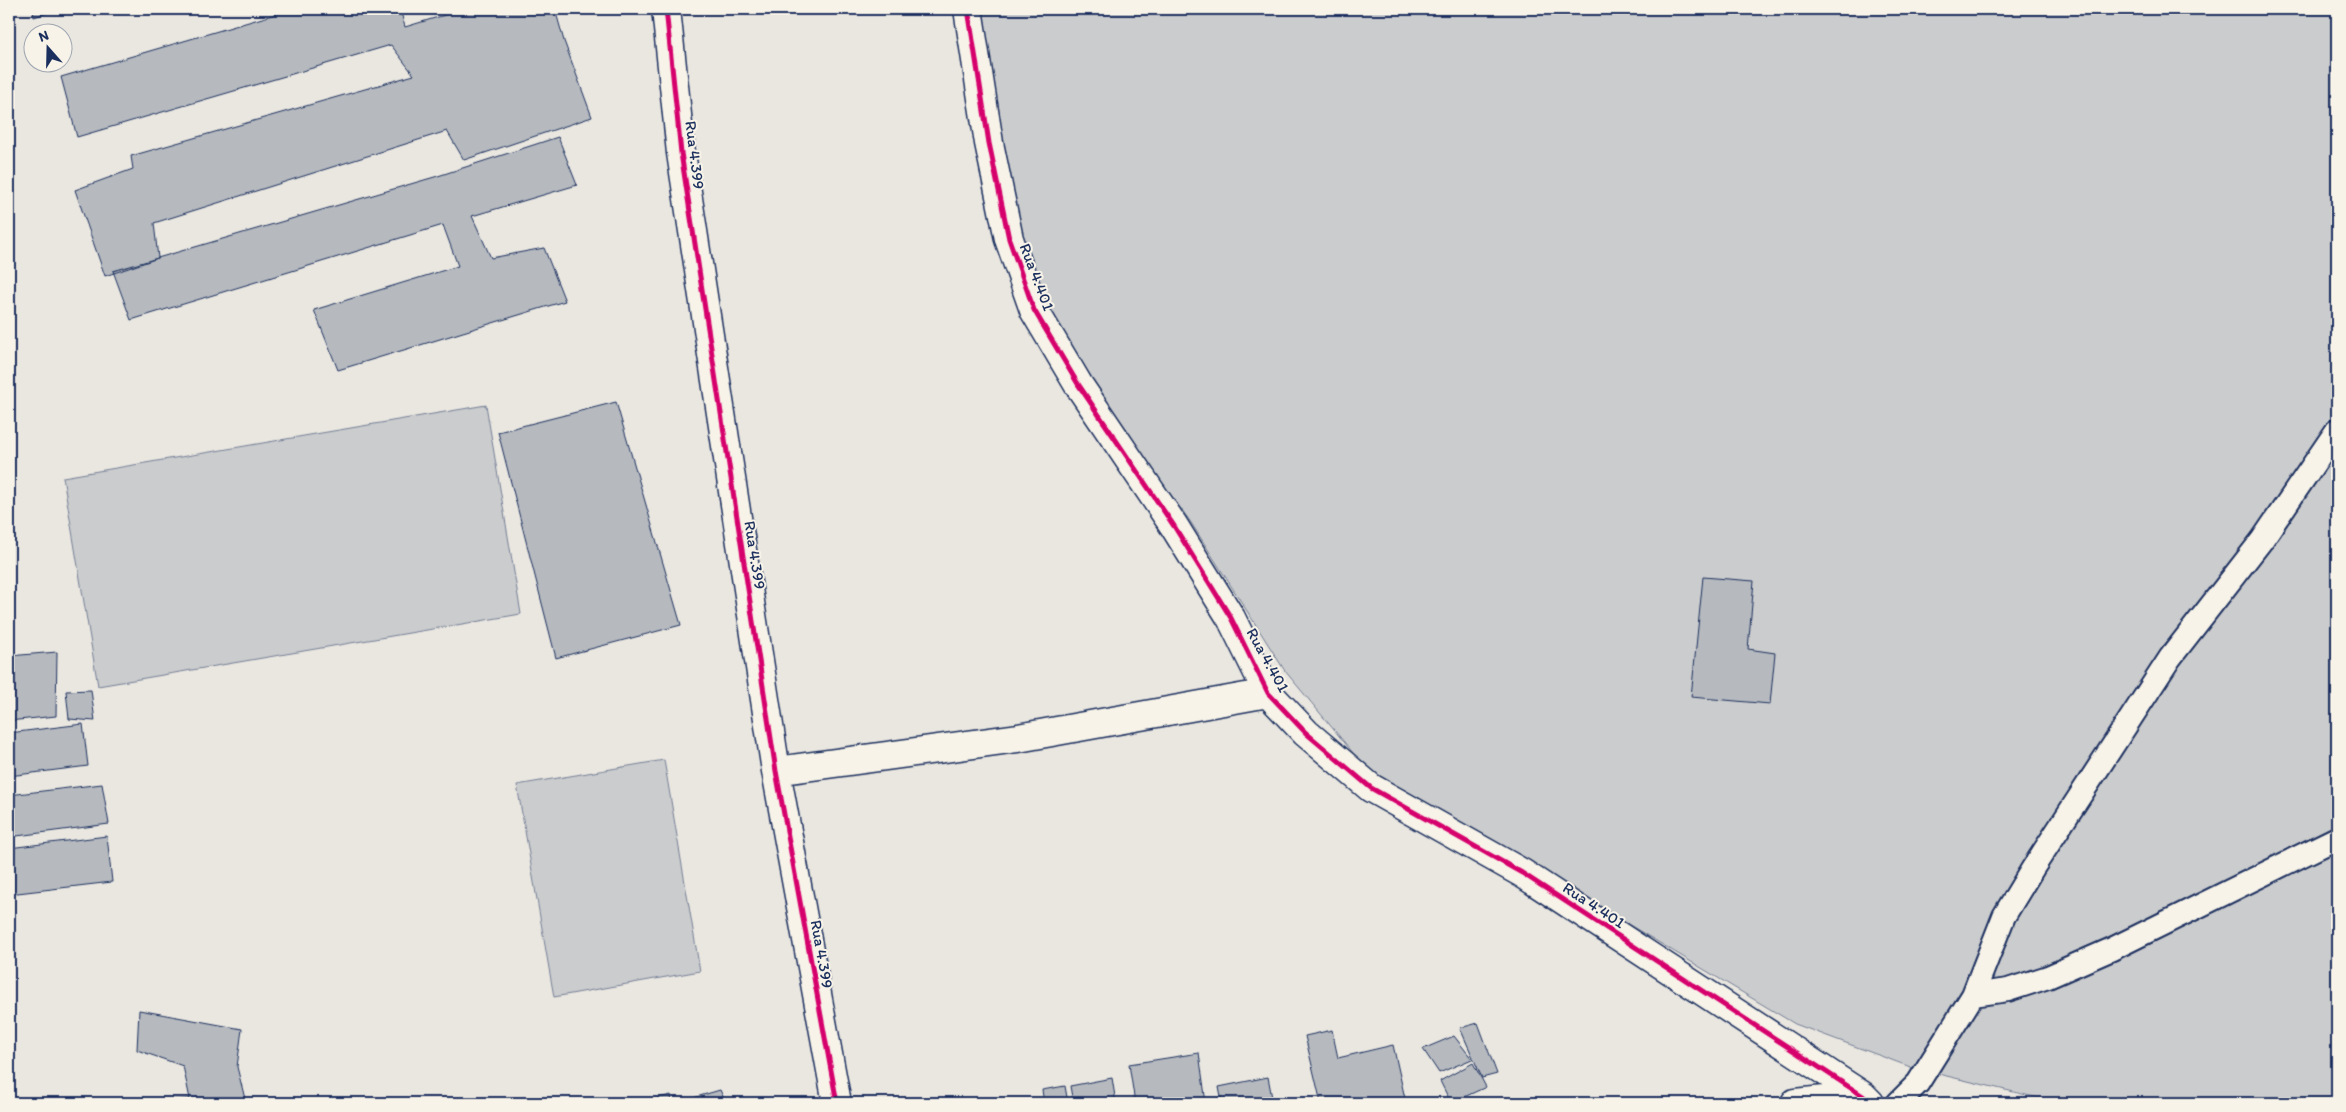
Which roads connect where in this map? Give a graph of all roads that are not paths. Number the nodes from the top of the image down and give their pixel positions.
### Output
1 (666, 9) edge
2 (968, 9) edge
3 (2337, 430) edge
4 (1268, 693) junction
5 (776, 771) junction
6 (2337, 838) edge
7 (1973, 995) junction
8 (1866, 1100) edge
9 (837, 1103) edge
10 (1795, 1103) edge
11 (1898, 1103) edge

1 - 5 street, Rua 4.399
2 - 4 street, Rua 4.401
3 - 7 lane
4 - 5 street
4 - 8 street, Rua 4.401
5 - 9 street, Rua 4.399
6 - 7 lane
7 - 11 lane
8 - 10 street

